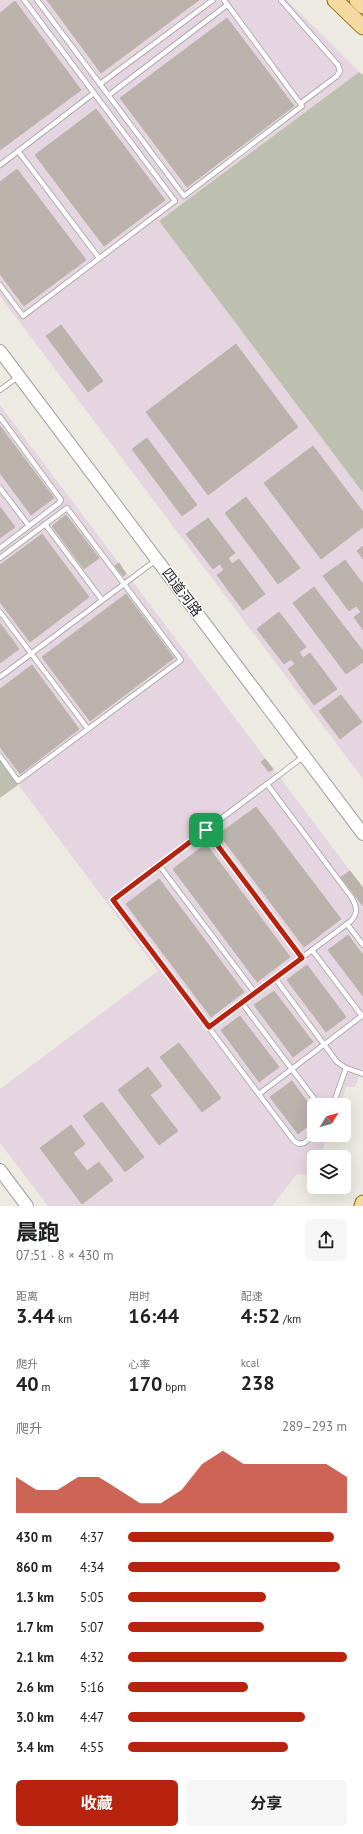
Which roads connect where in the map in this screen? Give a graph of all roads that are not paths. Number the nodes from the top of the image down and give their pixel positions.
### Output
1 (24, 0) edge
2 (37, 0) edge
3 (213, 0) edge
4 (224, 0) edge
5 (281, 0) edge
6 (335, 0) edge
7 (357, 0) edge
8 (227, 5) junction
9 (363, 6) edge
10 (363, 27) edge
11 (100, 84) junction
12 (94, 93) junction
13 (109, 95) junction
14 (301, 103) junction
15 (18, 151) junction
16 (0, 165) edge
17 (99, 258) junction
18 (0, 285) edge
19 (0, 351) edge
20 (19, 376) junction
21 (0, 390) edge
22 (0, 418) edge
23 (0, 488) edge
24 (45, 524) junction
25 (29, 526) junction
26 (0, 548) edge
27 (0, 558) edge
28 (157, 559) junction
29 (124, 584) junction
30 (102, 600) junction
31 (0, 612) edge
32 (31, 654) junction
33 (0, 677) edge
34 (88, 729) junction
35 (0, 756) edge
36 (304, 756) junction
37 (267, 784) junction
38 (206, 830) junction
39 (363, 834) edge
40 (159, 865) junction
41 (347, 924) junction
42 (363, 945) edge
43 (312, 950) junction
44 (302, 958) junction
45 (275, 978) junction
46 (255, 993) junction
47 (242, 1003) junction
48 (363, 1016) edge
49 (209, 1027) junction
50 (324, 1044) junction
51 (346, 1068) junction
52 (292, 1069) junction
53 (363, 1074) edge
54 (259, 1094) junction
55 (314, 1098) edge
56 (335, 1098) edge
57 (307, 1141) edge
58 (0, 1170) edge
59 (363, 1203) edge
60 (27, 1206) edge
61 (362, 1206) edge

1 - 12 lane
2 - 11 lane
3 - 11 lane
4 - 8 lane
5 - 14 lane
6 - 10 main road
7 - 9 main road
8 - 13 lane
8 - 14 lane
11 - 13 lane
12 - 15 lane
12 - 17 lane
13 - 14 lane
15 - 16 lane
15 - 17 lane
17 - 18 lane
19 - 20 street, 四道河路
20 - 21 lane
20 - 28 street, 四道河路
22 - 25 lane
23 - 25 lane
24 - 27 lane
24 - 29 lane
24 - 30 lane
25 - 26 lane
28 - 29 lane
28 - 36 street, 四道河路
29 - 30 lane
29 - 34 lane
30 - 32 lane
31 - 32 lane
32 - 33 lane
32 - 34 lane
34 - 35 lane
36 - 37 lane
36 - 39 street, 四道河路
37 - 38 lane
37 - 41 lane
38 - 40 lane
38 - 44 lane
40 - 46 lane
40 - 49 lane
41 - 42 lane
41 - 43 lane
43 - 44 lane
43 - 48 lane
44 - 45 lane
45 - 46 lane
45 - 50 lane
46 - 47 lane
47 - 49 lane
47 - 52 lane
48 - 50 lane
49 - 54 lane
50 - 51 lane
50 - 52 lane
51 - 53 lane
51 - 56 lane
52 - 54 lane
52 - 55 lane
54 - 57 lane
58 - 60 street
59 - 61 main road

